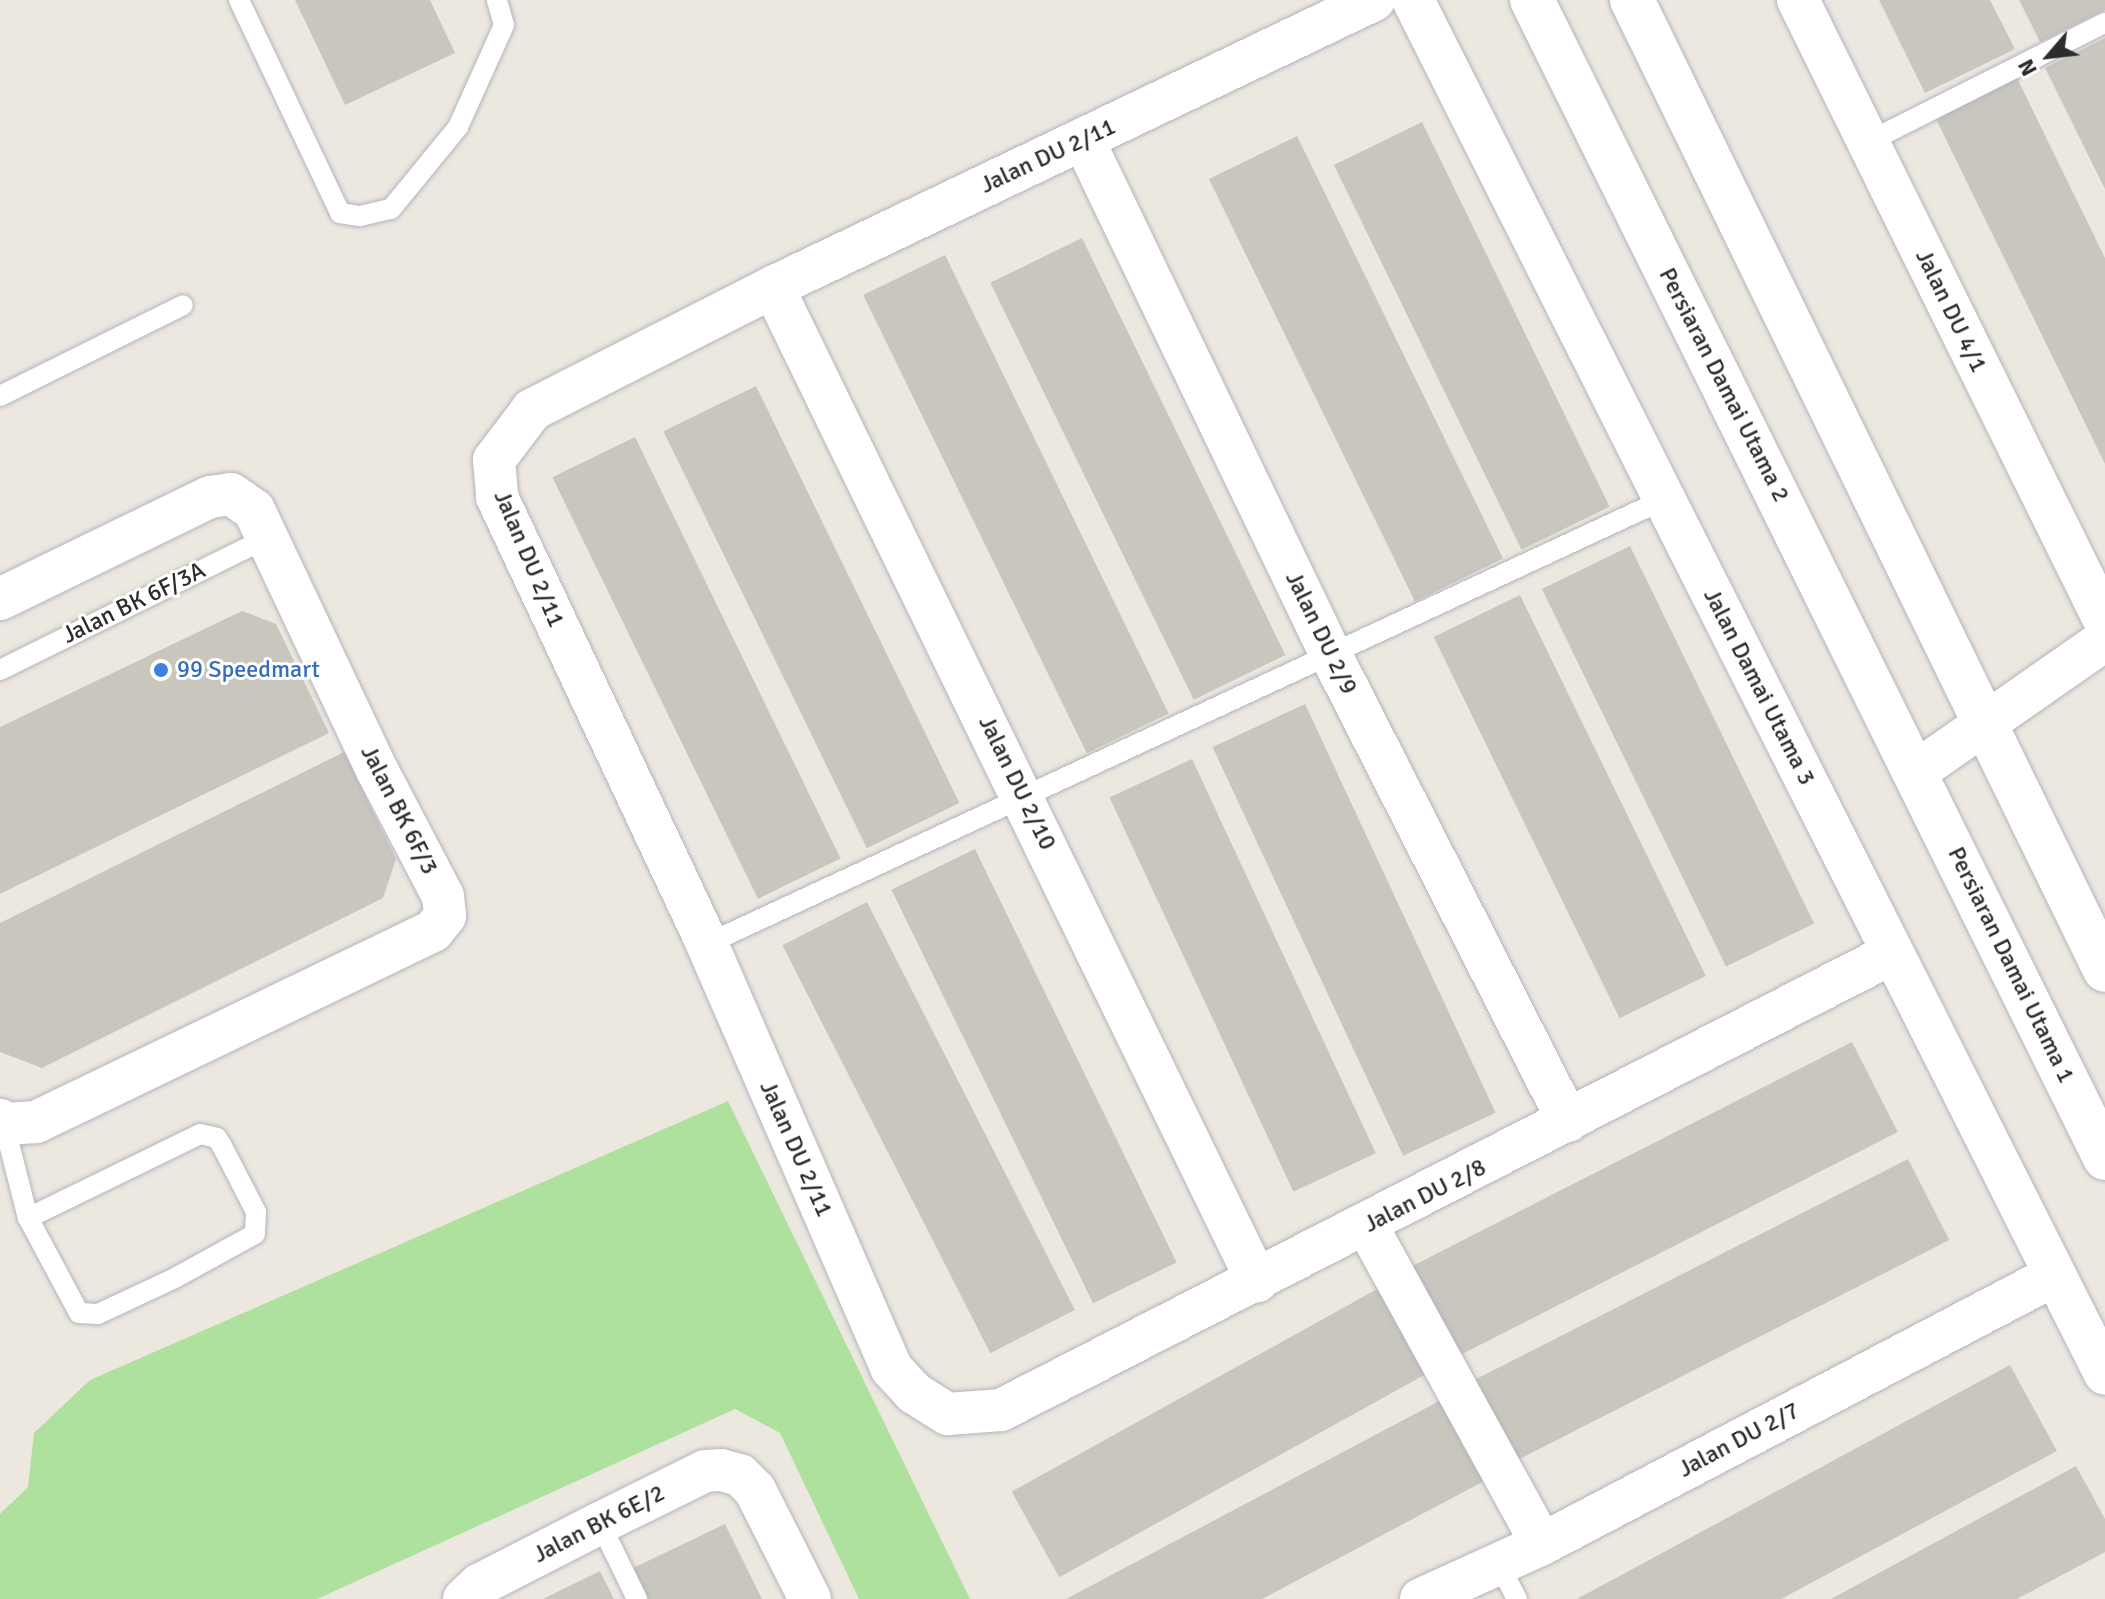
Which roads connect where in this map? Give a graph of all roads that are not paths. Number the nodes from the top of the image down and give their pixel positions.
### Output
1 (239, 0) edge
2 (497, 0) edge
3 (1374, 0) edge
4 (1413, 0) edge
5 (1532, 0) edge
6 (1632, 0) edge
7 (1798, 0) edge
8 (2105, 23) edge
9 (1083, 139) junction
10 (1868, 142) junction
11 (773, 287) junction
12 (183, 305) dead end
13 (0, 396) edge
14 (1665, 499) junction
15 (269, 537) junction
16 (0, 599) edge
17 (2105, 622) edge
18 (2105, 640) edge
19 (1330, 653) junction
20 (0, 670) edge
21 (1986, 722) junction
22 (1917, 771) junction
23 (1025, 800) junction
24 (707, 944) junction
25 (1893, 953) junction
26 (2105, 970) edge
27 (1568, 1121) junction
28 (2, 1122) edge
29 (2105, 1158) edge
30 (28, 1218) junction
31 (1367, 1226) junction
32 (2055, 1275) junction
33 (1257, 1281) junction
34 (2105, 1374) edge
35 (948, 1414) joint
36 (600, 1523) junction
37 (1542, 1544) junction
38 (1497, 1561) junction
39 (464, 1599) edge
40 (637, 1599) edge
41 (810, 1599) edge
42 (1421, 1599) edge
43 (1517, 1599) edge

1 - 2 lane
3 - 9 street, Jalan DU 2/11
4 - 14 street, Jalan Damai Utama 3
5 - 22 street, Persiaran Damai Utama 2
6 - 21 street
7 - 10 street, Jalan DU 4/1
8 - 10 lane
9 - 11 street, Jalan DU 2/11
9 - 19 street, Jalan DU 2/9
10 - 17 street, Jalan DU 4/1
11 - 23 street, Jalan DU 2/10
11 - 24 street, Jalan DU 2/11
12 - 13 lane
14 - 19 lane
14 - 25 street, Jalan Damai Utama 3
15 - 16 street, Jalan BK 6F/3
15 - 20 lane, Jalan BK 6F/3A
15 - 28 street, Jalan BK 6F/3
18 - 21 street
19 - 23 lane
19 - 27 street, Jalan DU 2/9
21 - 22 street
21 - 26 street
22 - 29 street, Persiaran Damai Utama 1
23 - 24 lane
23 - 33 street, Jalan DU 2/10
24 - 35 street, Jalan DU 2/11
25 - 27 street, Jalan DU 2/8
25 - 32 street, Jalan Damai Utama 3
27 - 31 street, Jalan DU 2/8
28 - 30 lane
30 - 30 lane
31 - 33 street, Jalan DU 2/8
31 - 37 street
32 - 34 street, Jalan Damai Utama 3
32 - 37 street, Jalan DU 2/7
33 - 35 street, Jalan DU 2/8
36 - 39 street, Jalan BK 6E/2
36 - 40 lane
36 - 41 street, Jalan BK 6E/2
37 - 38 street, Jalan DU 2/7
38 - 42 street, Jalan DU 2/7
38 - 43 lane

